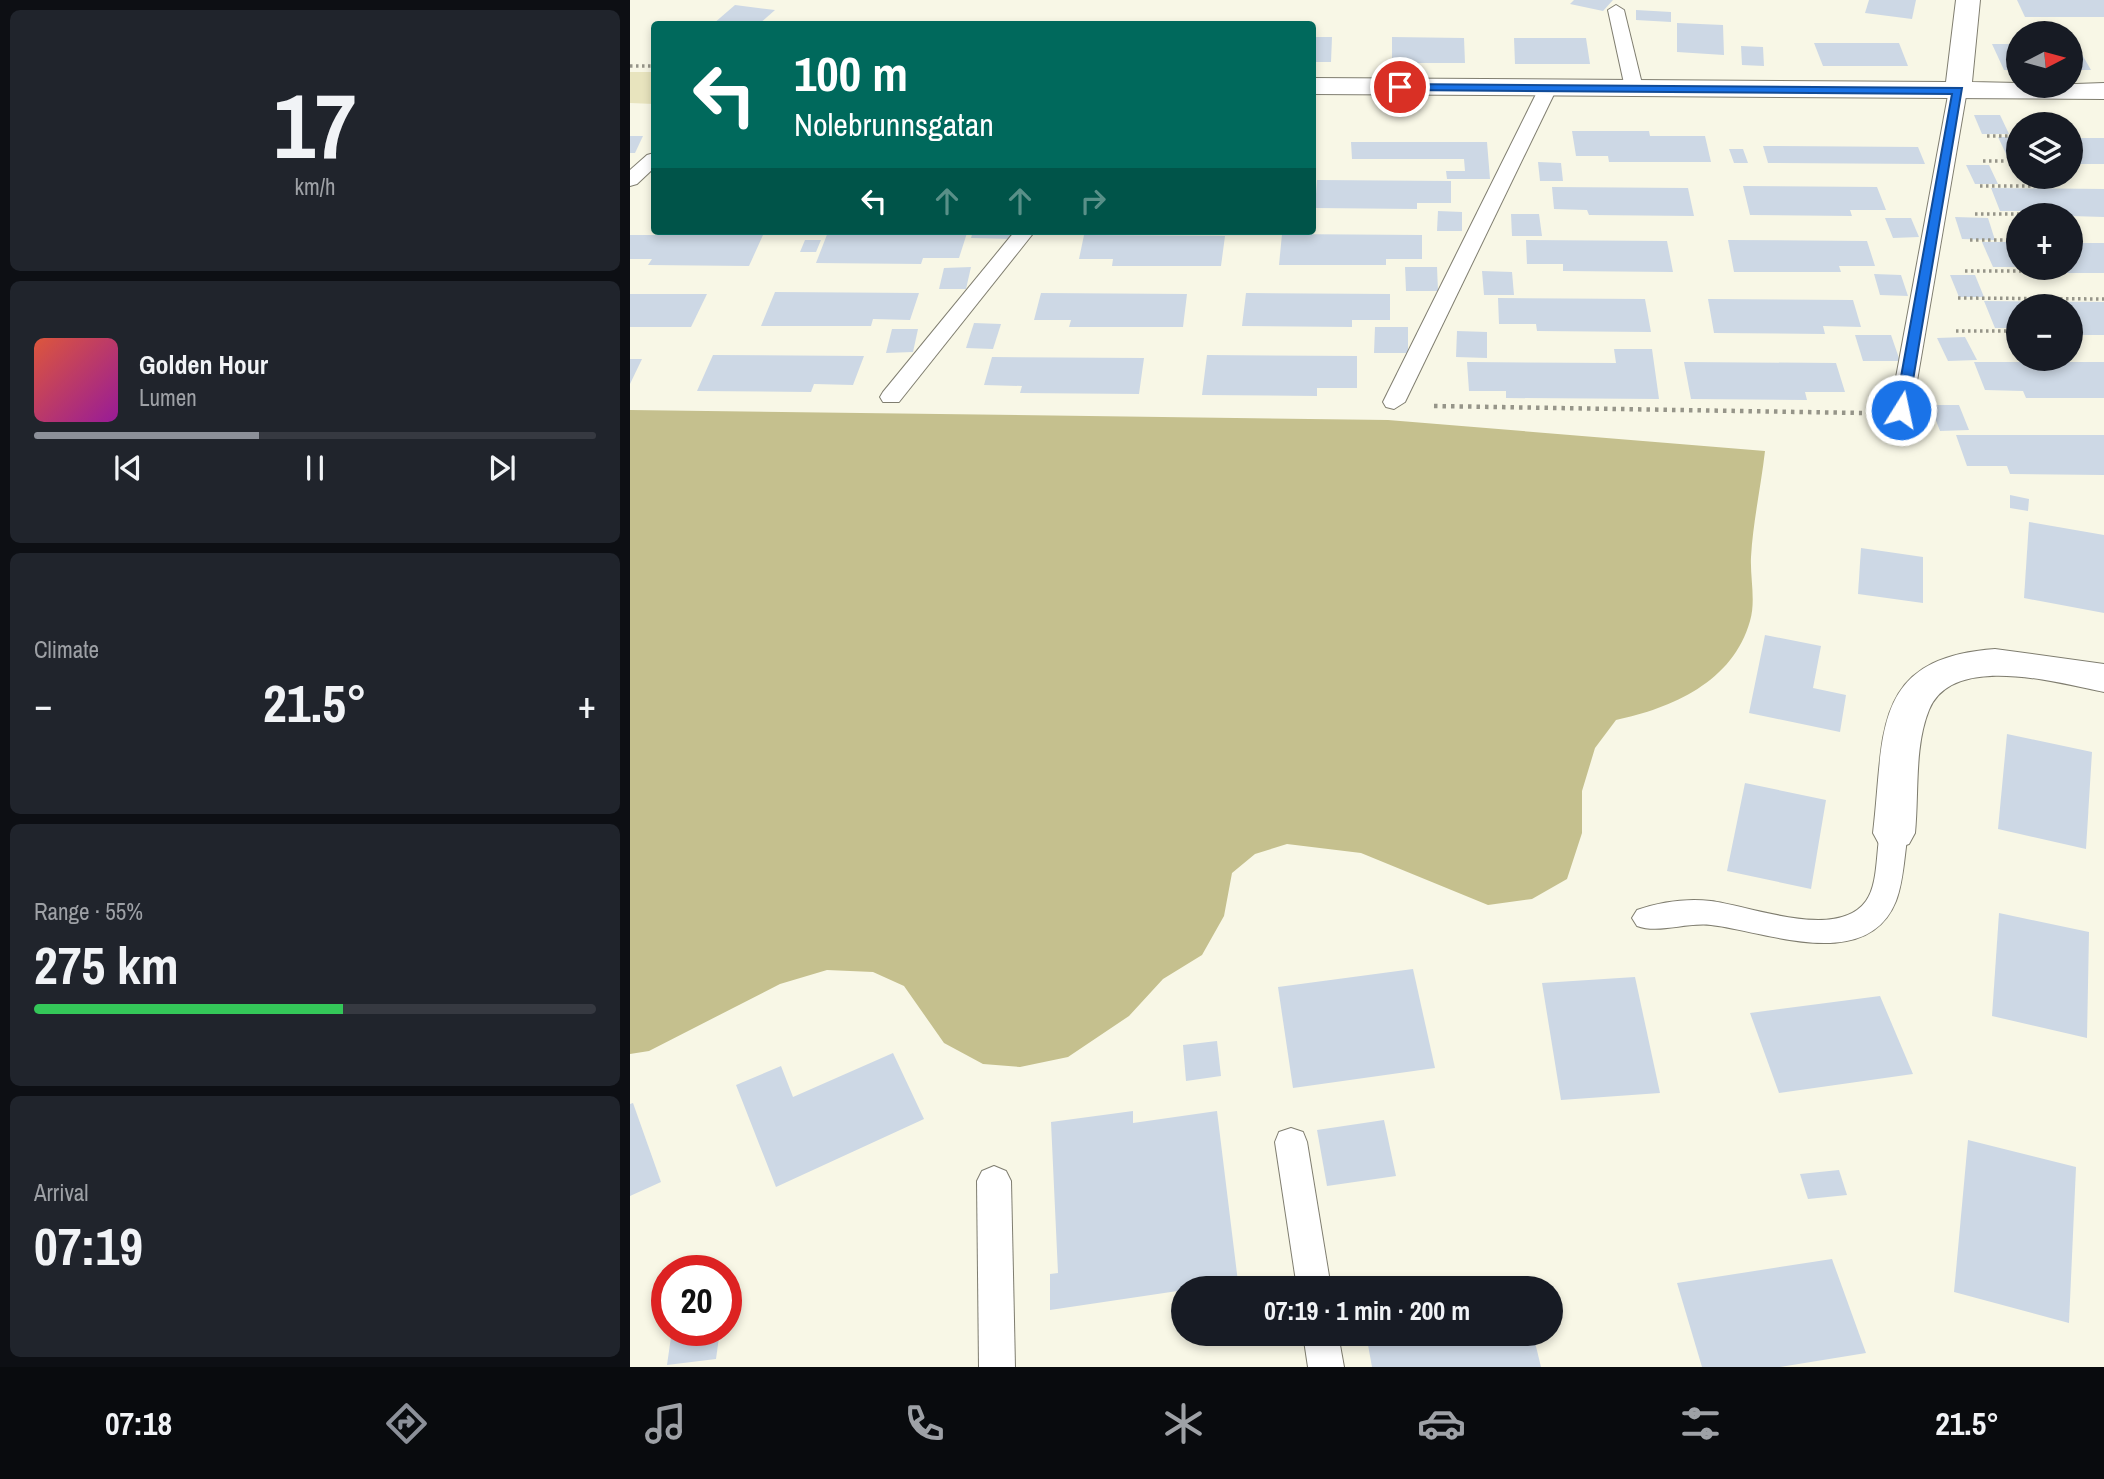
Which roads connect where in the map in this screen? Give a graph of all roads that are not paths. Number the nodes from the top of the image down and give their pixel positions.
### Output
1 (1968, 0) edge
2 (1616, 10) dead end
3 (1316, 86) edge
4 (1548, 88) junction
5 (1634, 88) junction
6 (1958, 90) junction
7 (2104, 91) edge
8 (651, 162) edge
9 (630, 180) edge
10 (1022, 235) edge
11 (891, 397) dead end
12 (1394, 402) road end
13 (1901, 410) road end
14 (2104, 678) edge
15 (1894, 832) joint
16 (1647, 918) dead end
17 (1291, 1142) dead end
18 (994, 1181) dead end
19 (1312, 1276) edge
20 (1323, 1346) edge
21 (997, 1367) edge
22 (1326, 1367) edge

1 - 6 street
2 - 5 lane
3 - 4 street
4 - 5 street
4 - 12 lane
5 - 6 street
6 - 7 street
6 - 13 lane
8 - 9 lane
10 - 11 lane
14 - 15 street
15 - 16 lane
17 - 19 lane
18 - 21 lane
20 - 22 lane

